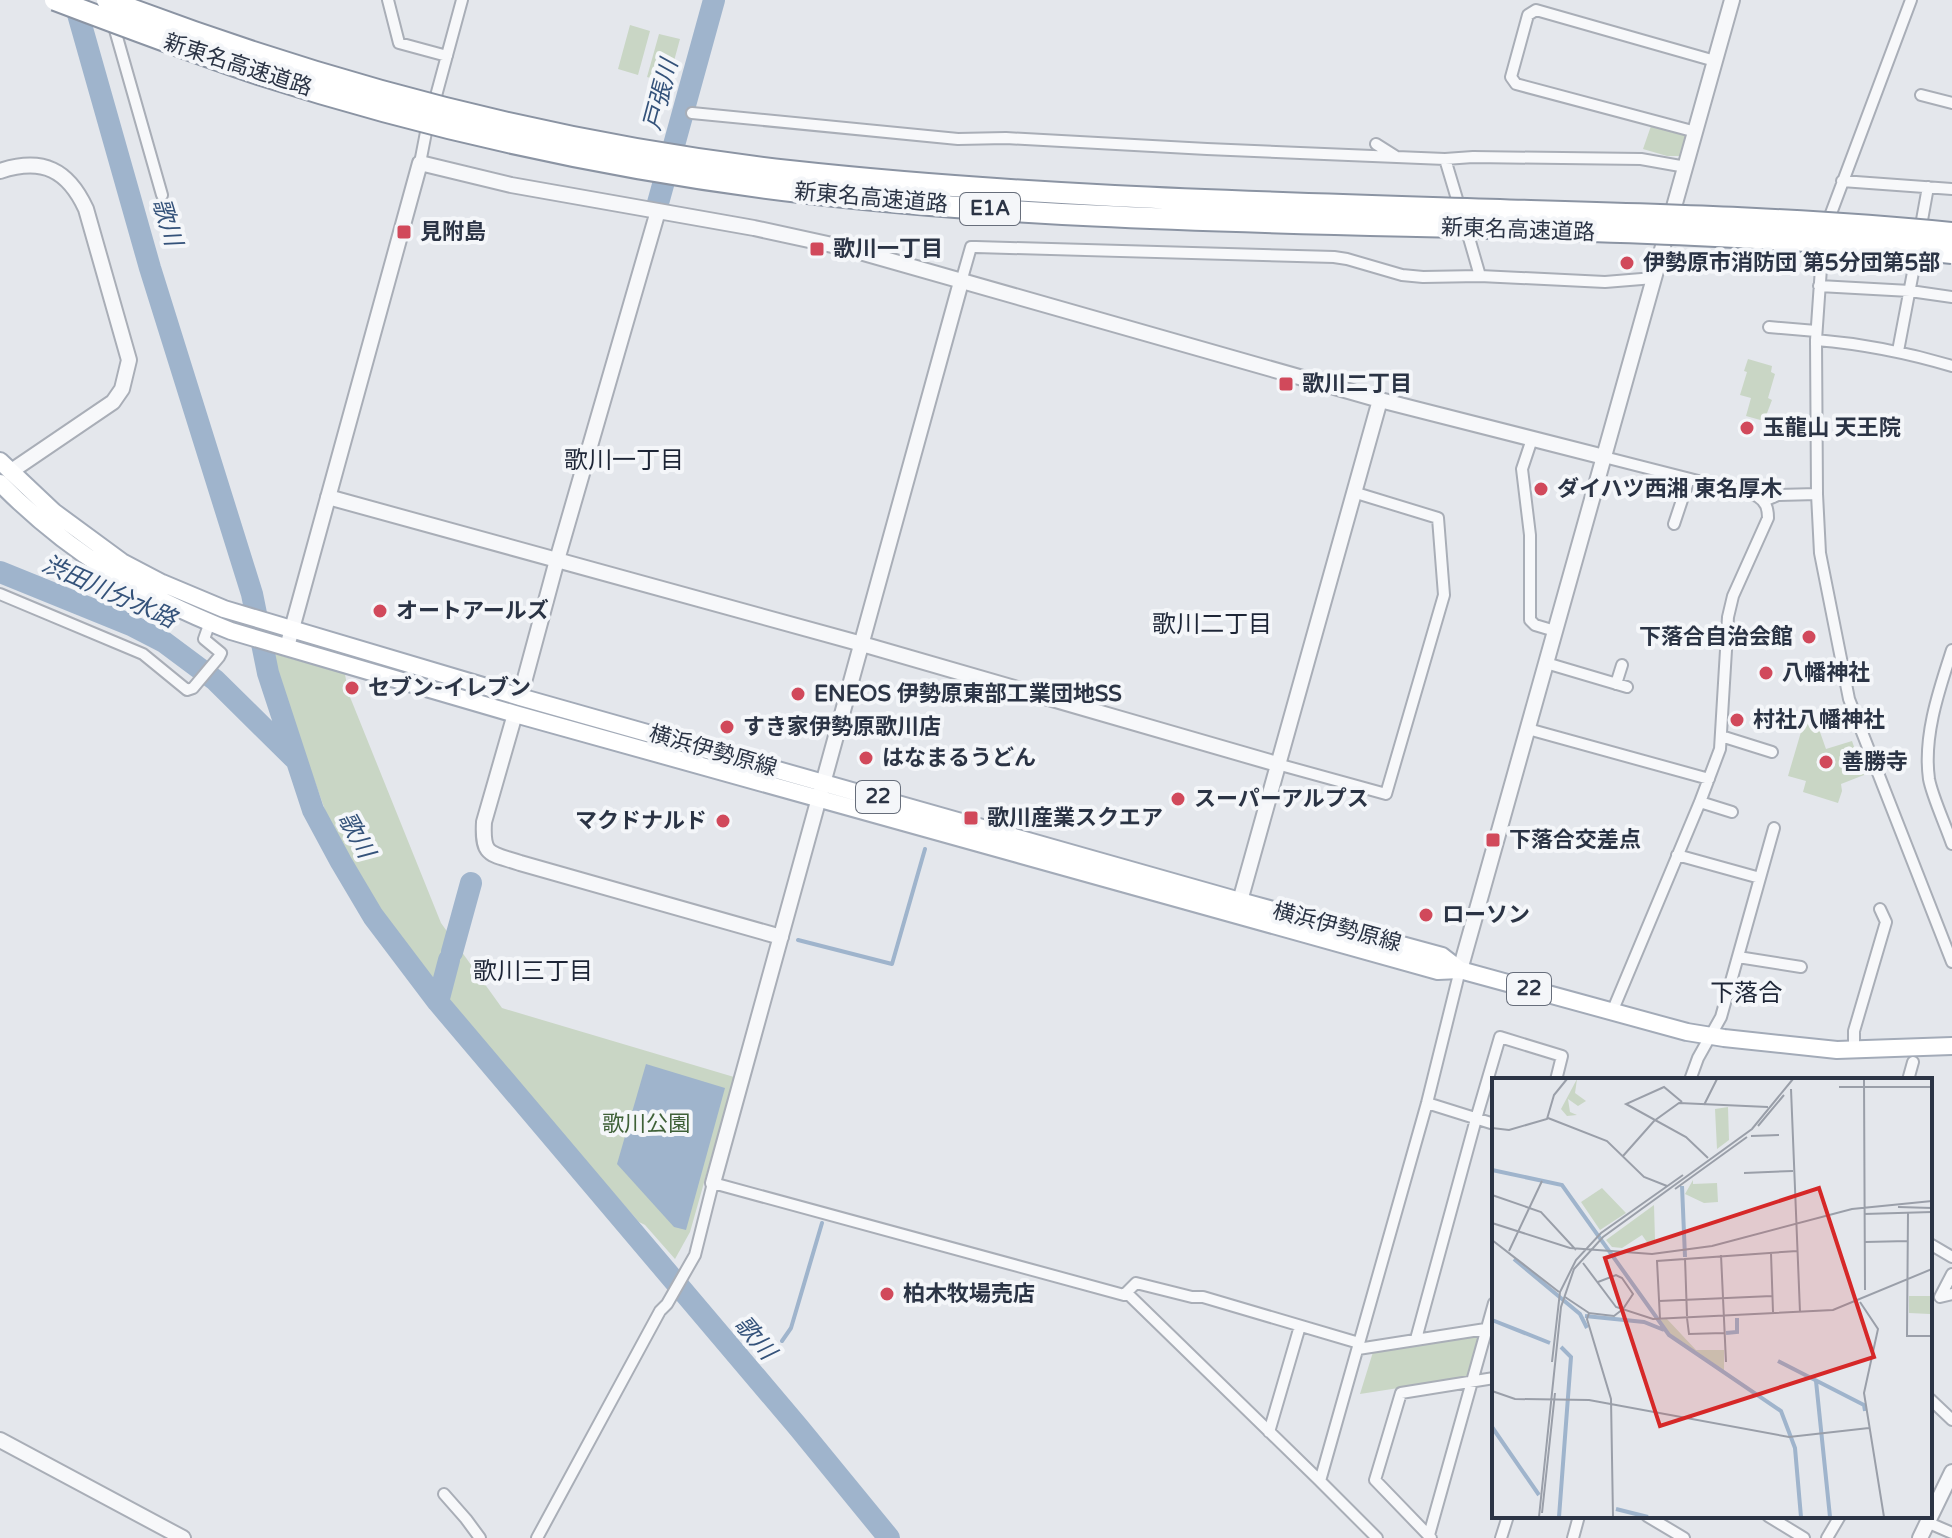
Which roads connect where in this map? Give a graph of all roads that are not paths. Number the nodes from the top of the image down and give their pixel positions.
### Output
1 (55, 0) edge
2 (107, 0) edge
3 (388, 0) edge
4 (462, 0) edge
5 (1732, 0) edge
6 (1911, 0) edge
7 (447, 56) junction
8 (1715, 61) junction
9 (1921, 95) dead end
10 (1952, 103) edge
11 (692, 113) dead end
12 (1696, 132) junction
13 (1376, 144) dead end
14 (1397, 157) junction
15 (1445, 159) junction
16 (420, 163) junction
17 (1686, 167) junction
18 (0, 171) edge
19 (1842, 181) junction
20 (1928, 187) junction
21 (1952, 189) edge
22 (162, 195) dead end
23 (658, 211) junction
24 (1952, 233) edge
25 (1952, 253) edge
26 (1480, 276) junction
27 (1654, 278) junction
28 (961, 282) junction
29 (1819, 286) junction
30 (1910, 291) junction
31 (1952, 297) edge
32 (1775, 324) dead end
33 (1816, 335) junction
34 (1898, 351) junction
35 (1952, 366) edge
36 (1380, 400) junction
37 (1532, 439) junction
38 (1604, 457) junction
39 (3, 472) edge
40 (1689, 479) junction
41 (1353, 492) junction
42 (1817, 494) junction
43 (328, 497) junction
44 (1764, 501) junction
45 (1674, 524) dead end
46 (557, 560) junction
47 (0, 594) edge
48 (210, 622) junction
49 (292, 629) junction
50 (1555, 631) junction
51 (862, 644) junction
52 (283, 646) junction
53 (1952, 650) edge
54 (1546, 663) junction
55 (1622, 665) dead end
56 (520, 697) junction
57 (515, 714) junction
58 (1528, 729) junction
59 (1721, 736) junction
60 (1772, 752) dead end
61 (1277, 764) junction
62 (1709, 779) junction
63 (824, 782) junction
64 (819, 799) junction
65 (1700, 802) junction
66 (1732, 812) dead end
67 (1774, 828) dead end
68 (1952, 844) edge
69 (1677, 855) junction
70 (1760, 878) junction
71 (1240, 901) junction
72 (1880, 909) dead end
73 (781, 937) junction
74 (1738, 957) junction
75 (1952, 962) edge
76 (1801, 967) dead end
77 (1460, 970) junction
78 (1612, 1012) junction
79 (1710, 1035) junction
80 (1952, 1046) edge
81 (1854, 1051) junction
82 (1913, 1062) dead end
83 (1556, 1078) edge
84 (1691, 1078) edge
85 (1909, 1078) edge
86 (1427, 1103) junction
87 (1476, 1119) junction
88 (1492, 1123) edge
89 (713, 1183) junction
90 (1932, 1245) edge
91 (1952, 1257) edge
92 (1952, 1274) edge
93 (1952, 1294) edge
94 (1124, 1295) junction
95 (1300, 1326) junction
96 (1490, 1328) edge
97 (1416, 1339) junction
98 (1359, 1346) junction
99 (1492, 1378) edge
100 (1473, 1381) junction
101 (1932, 1401) edge
102 (1952, 1420) edge
103 (1269, 1432) junction
104 (0, 1440) edge
105 (1952, 1472) edge
106 (1320, 1481) junction
107 (444, 1494) dead end
108 (1932, 1516) edge
109 (1507, 1518) edge
110 (1578, 1518) edge
111 (1650, 1518) edge
112 (1771, 1518) edge
113 (1839, 1518) edge
114 (1931, 1518) edge
115 (1929, 1523) junction
116 (1952, 1533) edge
117 (1430, 1537) edge
118 (183, 1538) edge
119 (480, 1538) edge
120 (537, 1538) edge
121 (1377, 1538) edge
122 (1501, 1538) edge
123 (1573, 1538) edge
124 (1684, 1538) edge
125 (1804, 1538) edge
126 (1827, 1538) edge
127 (1920, 1538) edge

1 - 25 highway, 新東名高速道路 / E1A, bridge
2 - 22 street
2 - 24 highway, 新東名高速道路 / E1A, bridge
3 - 7 street
4 - 7 street
5 - 8 street
6 - 19 street
7 - 16 street
8 - 12 street
8 - 12 street
9 - 10 street
11 - 14 street
12 - 17 street
13 - 14 street
14 - 15 street
15 - 17 street
15 - 26 street
16 - 23 street
16 - 43 street
17 - 27 street
18 - 39 street
19 - 20 street
19 - 29 street
20 - 21 street
20 - 30 street
23 - 28 street
23 - 46 street
26 - 27 street
26 - 28 street
27 - 38 street
28 - 36 street
28 - 51 street
29 - 30 street
29 - 33 street
30 - 31 street
30 - 34 street
32 - 33 street
33 - 34 street
33 - 42 street
34 - 35 street
36 - 37 street
36 - 41 street
37 - 38 street
37 - 50 street
38 - 40 street
38 - 50 street
39 - 48 main road, 横浜伊勢原線 / 22
39 - 49 main road, 横浜伊勢原線 / 22
40 - 44 street
40 - 45 street
41 - 61 street
41 - 61 street
42 - 44 street
42 - 75 street
43 - 46 street
43 - 49 street
44 - 59 street
46 - 51 street
46 - 56 street
47 - 48 street
48 - 52 main road, 横浜伊勢原線 / 22
49 - 52 street
49 - 56 main road, 横浜伊勢原線 / 22
50 - 54 street
51 - 61 street
51 - 63 street
52 - 57 main road, 横浜伊勢原線 / 22
53 - 68 street
54 - 55 street
54 - 58 street
56 - 63 main road, 横浜伊勢原線 / 22
57 - 64 main road, 横浜伊勢原線 / 22
57 - 73 street
58 - 62 street
58 - 77 street
59 - 60 street
59 - 62 street
61 - 71 street
62 - 65 street
63 - 64 street
63 - 71 main road, 横浜伊勢原線 / 22
64 - 73 street
64 - 77 main road, 横浜伊勢原線 / 22
65 - 66 street
65 - 69 street
67 - 70 street
69 - 70 street
69 - 78 street
70 - 74 street
71 - 77 main road, 横浜伊勢原線 / 22
72 - 81 street
73 - 89 street
74 - 76 street
74 - 79 street
77 - 78 main road, 横浜伊勢原線 / 22
77 - 86 street
78 - 79 main road, 横浜伊勢原線 / 22
79 - 81 main road, 横浜伊勢原線 / 22
79 - 84 street
80 - 81 main road, 横浜伊勢原線 / 22
82 - 85 street
83 - 87 street
86 - 87 street
86 - 98 street
87 - 88 street
87 - 97 street
89 - 94 street
89 - 120 street
90 - 91 street
92 - 93 street
94 - 95 street
94 - 103 street
95 - 98 street
95 - 103 street
96 - 97 street
96 - 100 street
97 - 98 street
98 - 106 street
99 - 100 street
100 - 117 street
100 - 117 street
101 - 102 street
103 - 106 street
104 - 118 street
105 - 108 street
106 - 121 street
107 - 119 street
109 - 122 street
110 - 123 street
111 - 124 street
112 - 125 street
113 - 126 street
114 - 115 street
115 - 116 street
115 - 127 street

